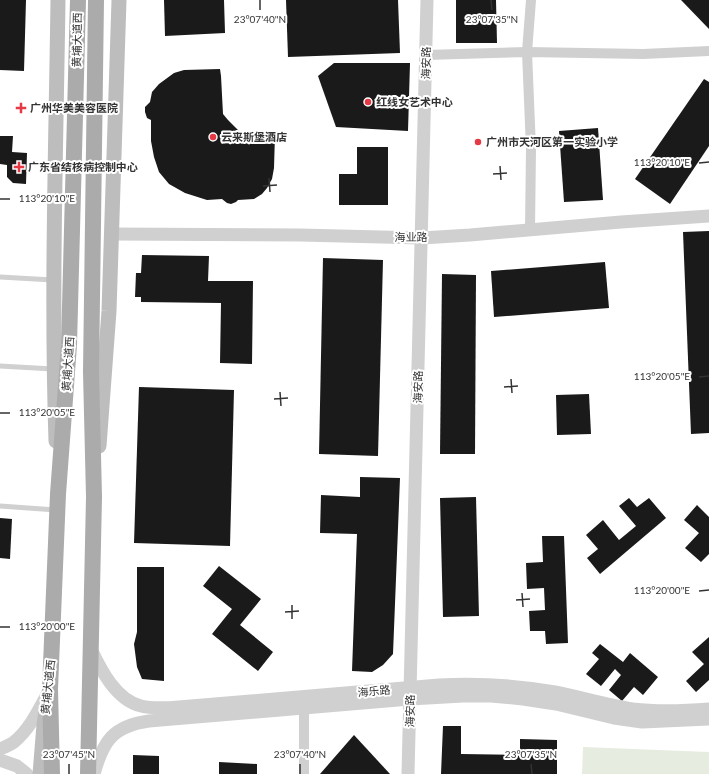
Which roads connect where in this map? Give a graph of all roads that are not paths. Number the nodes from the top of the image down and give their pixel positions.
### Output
1 (58, 0) edge
2 (78, 0) edge
3 (96, 0) edge
4 (118, 0) edge
5 (427, 0) edge
6 (531, 0) edge
7 (709, 51) edge
8 (527, 52) junction
9 (426, 55) junction
10 (709, 216) edge
11 (530, 229) junction
12 (112, 234) junction
13 (422, 238) junction
14 (0, 277) edge
15 (54, 280) junction
16 (0, 366) edge
17 (54, 369) junction
18 (94, 497) junction
19 (58, 502) junction
20 (0, 506) edge
21 (90, 647) junction
22 (50, 689) junction
23 (410, 694) junction
24 (304, 708) junction
25 (709, 709) edge
26 (709, 719) edge
27 (0, 749) edge
28 (0, 760) edge
29 (27, 774) edge
30 (40, 774) edge
31 (52, 774) edge
32 (88, 774) edge
33 (94, 774) edge
34 (304, 774) edge
35 (408, 774) edge

1 - 15 main road
2 - 19 main road, 黄埔大道西
3 - 18 main road, 黄埔大道西
4 - 12 main road
5 - 9 street, 海安路
6 - 8 street
7 - 8 street
8 - 9 street
8 - 11 street
9 - 13 street, 海安路
10 - 11 street, 海业路
11 - 13 street, 海业路
12 - 13 street, 海业路
12 - 18 main road
13 - 23 street, 海安路
14 - 15 lane
15 - 17 main road
16 - 17 lane
17 - 19 main road
18 - 21 main road, 黄埔大道西
19 - 20 lane
19 - 22 main road, 黄埔大道西
21 - 23 street, 海乐路
21 - 32 main road, 黄埔大道西
22 - 27 street
22 - 30 main road, 黄埔大道西
22 - 31 main road
23 - 24 street, 海乐路
23 - 25 street, 海乐路
23 - 26 street, 海乐路
23 - 35 street, 海安路
24 - 33 street, 海乐路
24 - 34 street
28 - 29 street

